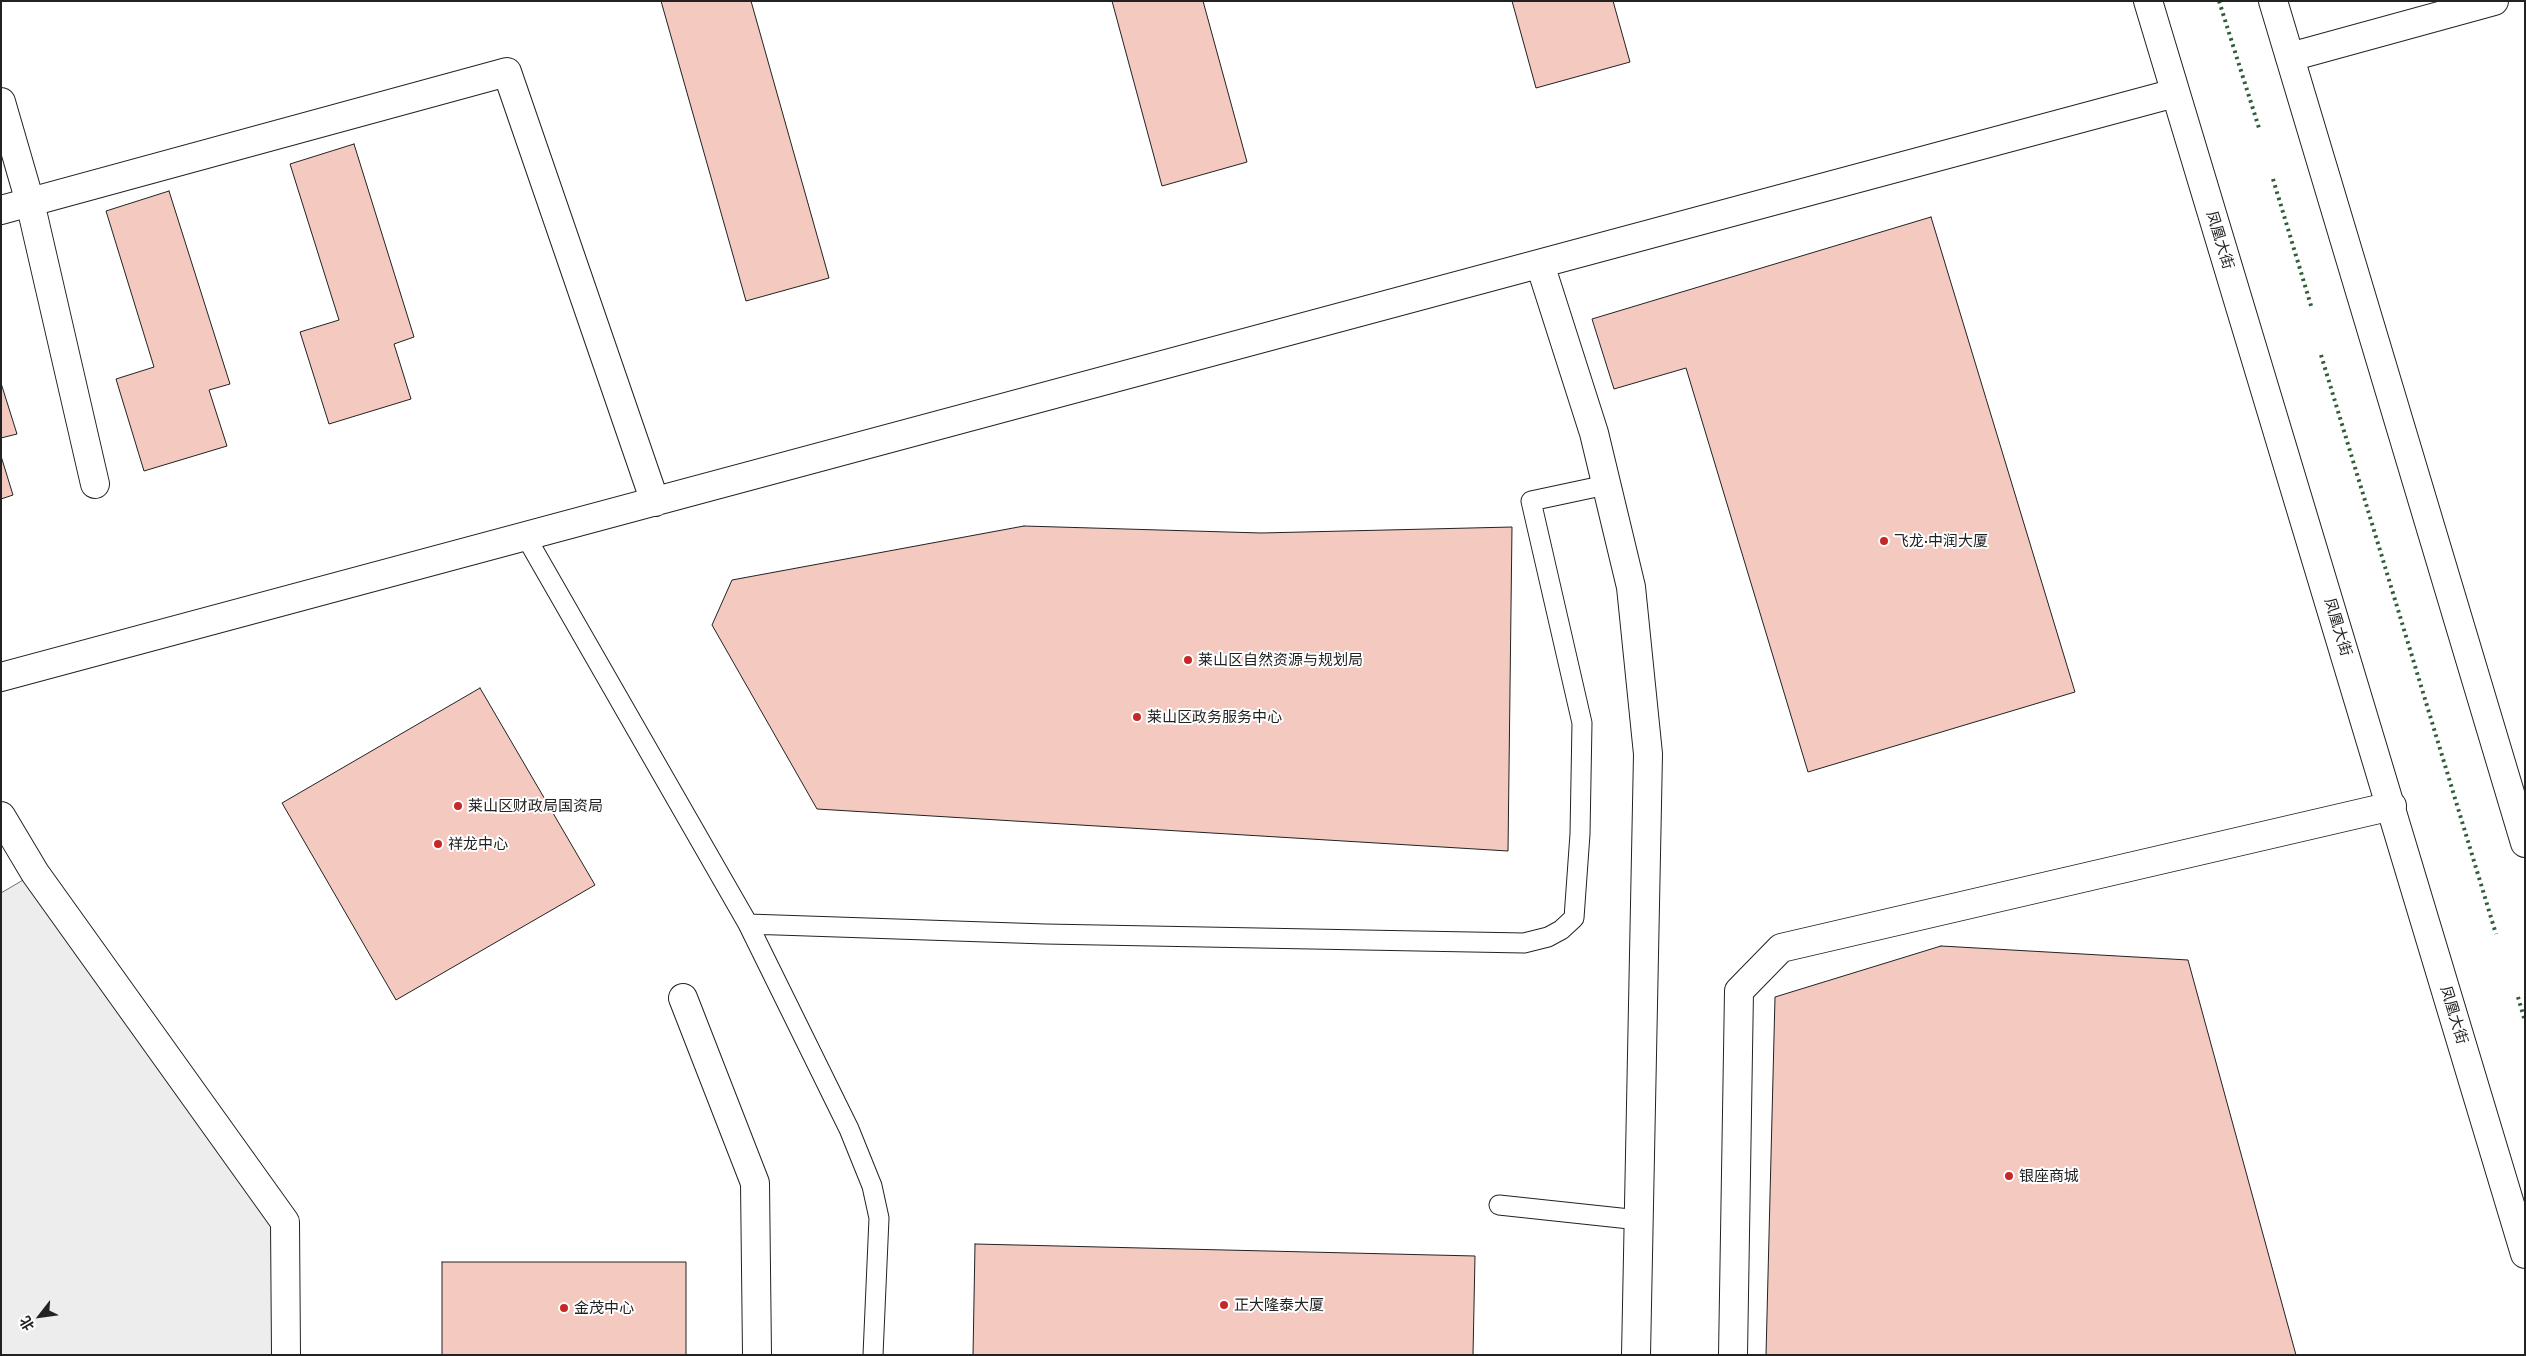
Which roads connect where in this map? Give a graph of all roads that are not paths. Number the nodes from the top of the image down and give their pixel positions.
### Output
1 (2148, 1) edge
2 (2273, 1) edge
3 (2494, 1) edge
4 (2290, 57) junction
5 (2175, 93) junction
6 (1, 102) edge
7 (30, 202) junction
8 (1, 210) edge
9 (1540, 264) junction
10 (95, 484) dead end
11 (1606, 485) junction
12 (654, 502) junction
13 (526, 537) junction
14 (1, 677) edge
15 (2392, 806) junction
16 (1, 816) edge
17 (2525, 843) edge
18 (748, 924) junction
19 (683, 998) dead end
20 (1499, 1205) dead end
21 (1639, 1220) junction
22 (2525, 1254) edge
23 (286, 1355) edge
24 (757, 1355) edge
25 (873, 1355) edge
26 (1636, 1355) edge
27 (1733, 1355) edge

1 - 5 street, 凤凰大街
2 - 4 street
3 - 4 street
4 - 17 street
5 - 9 street
5 - 15 street, 凤凰大街
6 - 7 street
7 - 8 street
7 - 10 street
7 - 12 street
9 - 11 street
9 - 12 street
11 - 18 lane
11 - 21 street
12 - 13 street
13 - 14 street
13 - 18 lane
15 - 22 street, 凤凰大街
15 - 27 street
16 - 23 street
18 - 25 lane
19 - 24 street
20 - 21 lane
21 - 26 street

